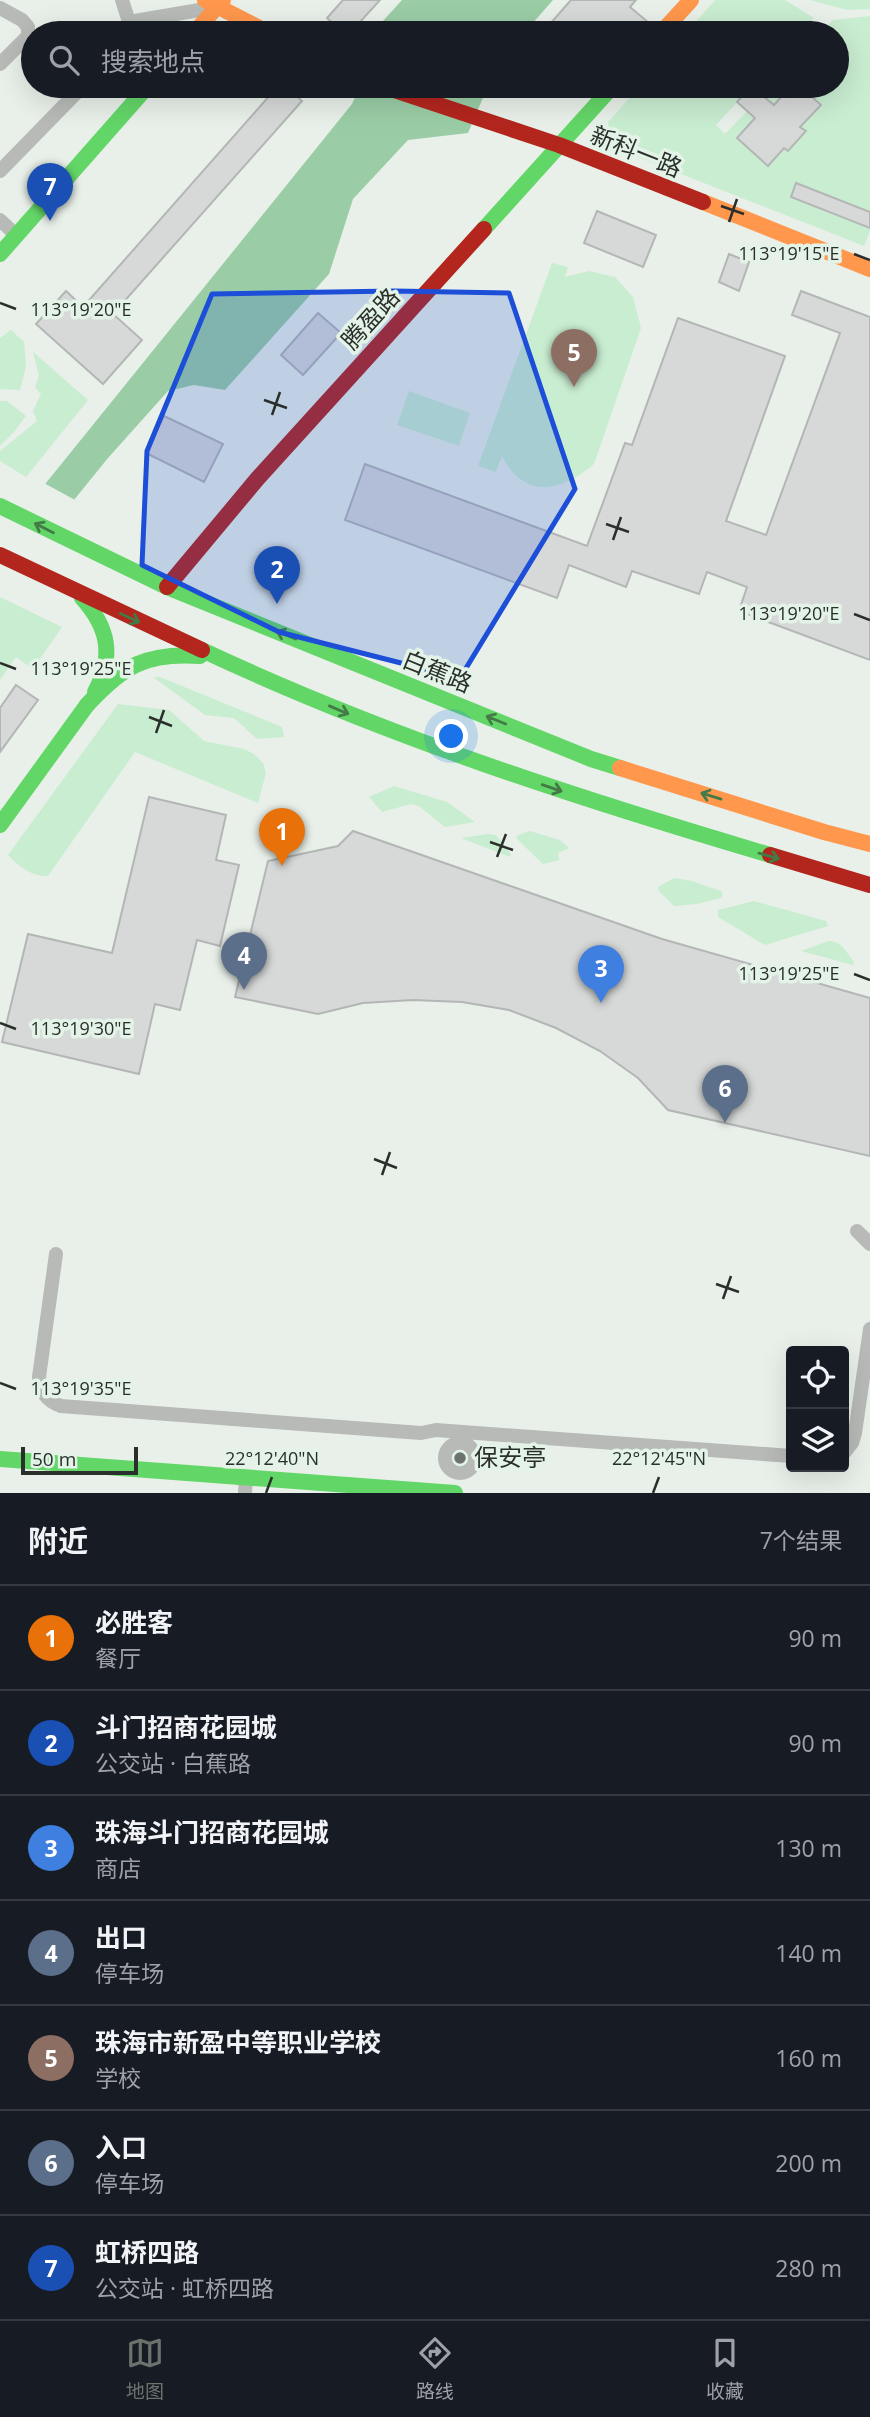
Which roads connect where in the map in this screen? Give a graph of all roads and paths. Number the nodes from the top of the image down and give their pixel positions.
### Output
1 (122, 0) edge
2 (691, 0) edge
3 (215, 2) edge
4 (0, 8) edge
5 (23, 21) edge
6 (127, 21) edge
7 (152, 21) edge
8 (202, 21) edge
9 (248, 21) edge
10 (672, 21) edge
11 (21, 43) edge
12 (0, 64) edge
13 (71, 98) edge
14 (137, 98) edge
15 (418, 98) edge
16 (602, 98) edge
17 (559, 145) junction
18 (0, 171) edge
19 (0, 220) edge
20 (16, 235) junction
21 (0, 254) edge
22 (870, 269) edge
23 (0, 506) edge
24 (0, 555) edge
25 (167, 587) junction
26 (69, 589) junction
27 (227, 662) junction
28 (87, 705) junction
29 (0, 825) edge
30 (870, 844) edge
31 (870, 884) edge
32 (857, 1231) dead end
33 (870, 1244) edge
34 (56, 1254) dead end
35 (870, 1329) edge
36 (462, 1437) junction
37 (849, 1447) edge
38 (786, 1456) edge
39 (0, 1459) edge
40 (458, 1473) junction
41 (245, 1485) edge
42 (455, 1493) edge

1 - 6 street
2 - 10 street
3 - 7 street
3 - 8 street
3 - 9 street
4 - 5 street
11 - 12 street
13 - 18 street
14 - 20 street
15 - 17 street, 新科一路
16 - 17 street, 腾盈路
17 - 22 street, 新科一路
17 - 25 street, 腾盈路
19 - 20 street
20 - 21 street
25 -> 23 street, 白蕉路
24 - 26 street
30 -> 25 street, 白蕉路
26 -> 27 street
26 - 28 street
27 - 28 street
27 -> 31 street
28 - 29 street
32 - 33 street
34 - 36 street
35 - 37 street
36 - 38 street
36 - 40 street
36 - 40 street
39 - 41 street
40 - 42 street
41 - 42 street

